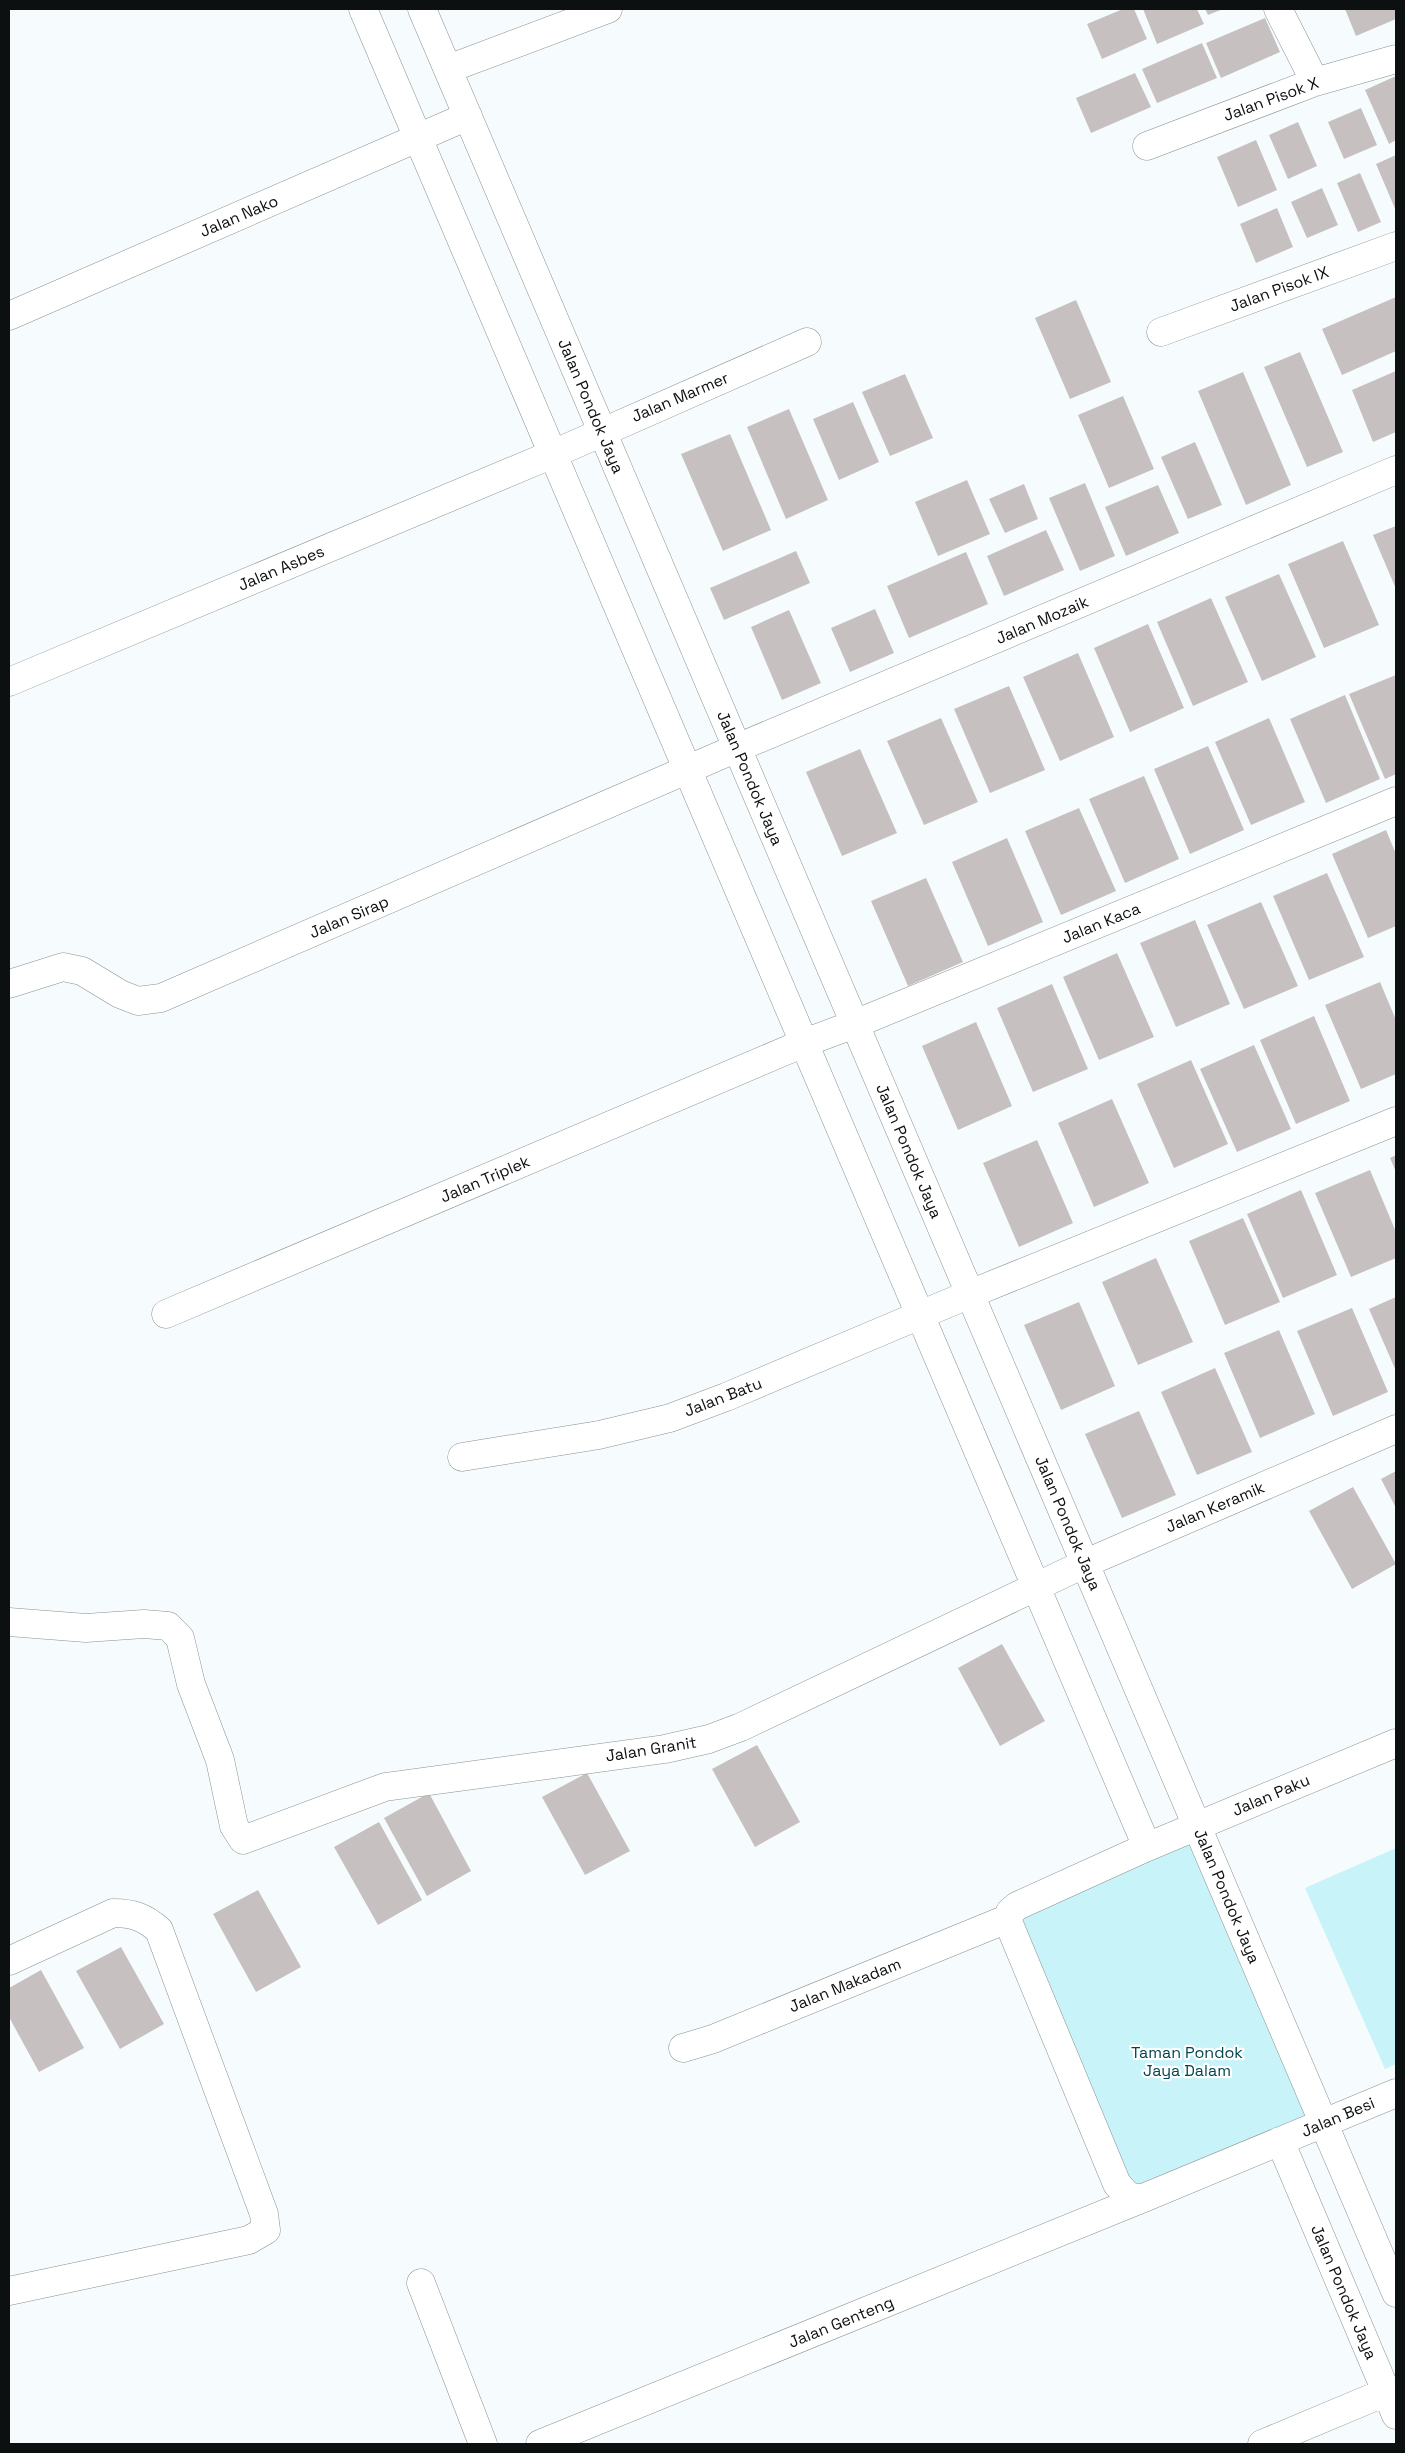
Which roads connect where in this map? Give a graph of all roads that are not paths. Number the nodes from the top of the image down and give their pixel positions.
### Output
1 (363, 9) edge
2 (422, 9) edge
3 (608, 9) edge
4 (1278, 9) edge
5 (1396, 60) edge
6 (448, 69) junction
7 (1315, 82) junction
8 (468, 116) junction
9 (418, 138) junction
10 (1147, 146) dead end
11 (1396, 246) edge
12 (9, 316) edge
13 (1161, 332) dead end
14 (807, 342) dead end
15 (602, 431) junction
16 (553, 454) junction
17 (1396, 470) edge
18 (9, 682) edge
19 (737, 748) junction
20 (688, 771) junction
21 (1396, 801) edge
22 (9, 984) edge
23 (855, 1024) junction
24 (804, 1043) junction
25 (1396, 1121) edge
26 (970, 1294) junction
27 (166, 1314) dead end
28 (920, 1317) junction
29 (1396, 1430) edge
30 (462, 1457) dead end
31 (1086, 1563) junction
32 (1036, 1588) junction
33 (9, 1622) edge
34 (1396, 1743) edge
35 (1197, 1826) junction
36 (1147, 1847) junction
37 (1007, 1919) junction
38 (9, 1961) edge
39 (683, 2048) dead end
40 (1396, 2093) edge
41 (1324, 2122) junction
42 (1280, 2142) junction
43 (1141, 2199) junction
44 (421, 2283) dead end
45 (9, 2291) edge
46 (1396, 2293) edge
47 (1391, 2404) edge
48 (483, 2444) edge
49 (540, 2444) edge
50 (1262, 2444) edge

1 - 9 street
2 - 6 street, Jalan Pondok Jaya
3 - 6 street
4 - 7 street
5 - 7 street, Jalan Pisok X
6 - 8 street, Jalan Pondok Jaya
7 - 10 street, Jalan Pisok X
8 - 9 street, Jalan Nako
8 - 15 street, Jalan Pondok Jaya
9 - 12 street, Jalan Nako
9 - 16 street
11 - 13 street, Jalan Pisok IX
14 - 15 street, Jalan Marmer
15 - 16 street, Jalan Marmer
15 - 19 street, Jalan Pondok Jaya
16 - 18 street, Jalan Asbes
16 - 20 street
17 - 19 street, Jalan Mozaik
19 - 20 street, Jalan Mozaik
19 - 23 street, Jalan Pondok Jaya
20 - 22 street, Jalan Sirap
20 - 24 street
21 - 23 street, Jalan Kaca
23 - 24 street, Jalan Kaca
23 - 26 street, Jalan Pondok Jaya
24 - 27 street, Jalan Triplek
24 - 28 street
25 - 26 street, Jalan Batu
26 - 28 street, Jalan Batu
26 - 31 street, Jalan Pondok Jaya
28 - 30 street, Jalan Batu
28 - 32 street
29 - 31 street, Jalan Keramik
31 - 32 street, Jalan Keramik
31 - 35 street, Jalan Pondok Jaya
32 - 33 street, Jalan Granit
32 - 36 street
34 - 35 street, Jalan Paku
35 - 36 street, Jalan Paku
35 - 41 street, Jalan Pondok Jaya
36 - 37 street, Jalan Paku
37 - 39 street, Jalan Makadam
37 - 43 street
38 - 45 street
40 - 41 street, Jalan Besi
41 - 42 street, Jalan Besi
41 - 46 street, Jalan Pondok Jaya
42 - 43 street, Jalan Besi
42 - 47 street, Jalan Pondok Jaya
43 - 49 street, Jalan Genteng
44 - 48 street
47 - 50 street

